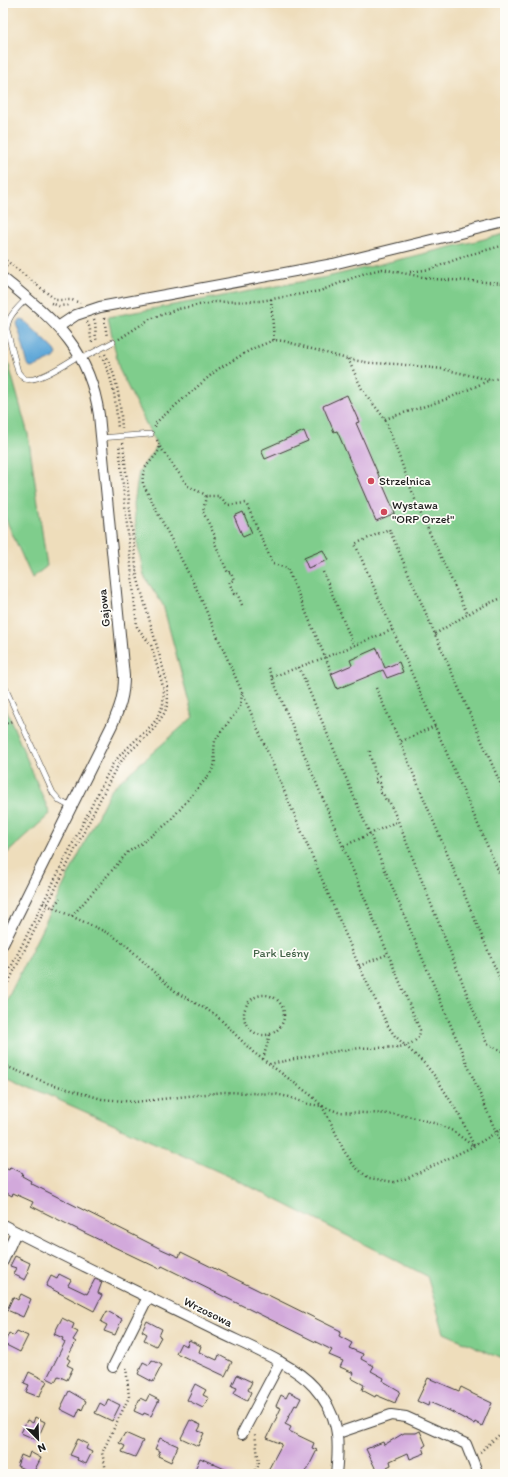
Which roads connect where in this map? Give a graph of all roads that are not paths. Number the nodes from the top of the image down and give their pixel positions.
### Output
1 (505, 222) edge
2 (3, 278) edge
3 (27, 298) junction
4 (58, 327) junction
5 (111, 344) road end
6 (81, 357) junction
7 (152, 433) road end
8 (100, 438) junction
9 (3, 683) edge
10 (71, 807) junction
11 (3, 944) edge
12 (3, 1226) edge
13 (16, 1232) junction
14 (3, 1261) edge
15 (148, 1297) junction
16 (280, 1362) junction
17 (113, 1367) dead end
18 (338, 1433) junction
19 (242, 1434) dead end
20 (336, 1474) edge
21 (478, 1474) edge

1 - 4 street
2 - 3 street, Gajowa
3 - 4 street, Gajowa
3 - 6 lane
4 - 6 street, Gajowa
5 - 6 lane
6 - 8 street, Gajowa
7 - 8 lane
8 - 10 street, Gajowa
9 - 10 lane
10 - 11 street, Gajowa
12 - 13 street, Wrzosowa
13 - 14 street
13 - 15 street, Wrzosowa
15 - 16 street, Wrzosowa
15 - 17 street
16 - 18 street, Wrzosowa
16 - 19 street
18 - 20 street, Wrzosowa
18 - 21 street

